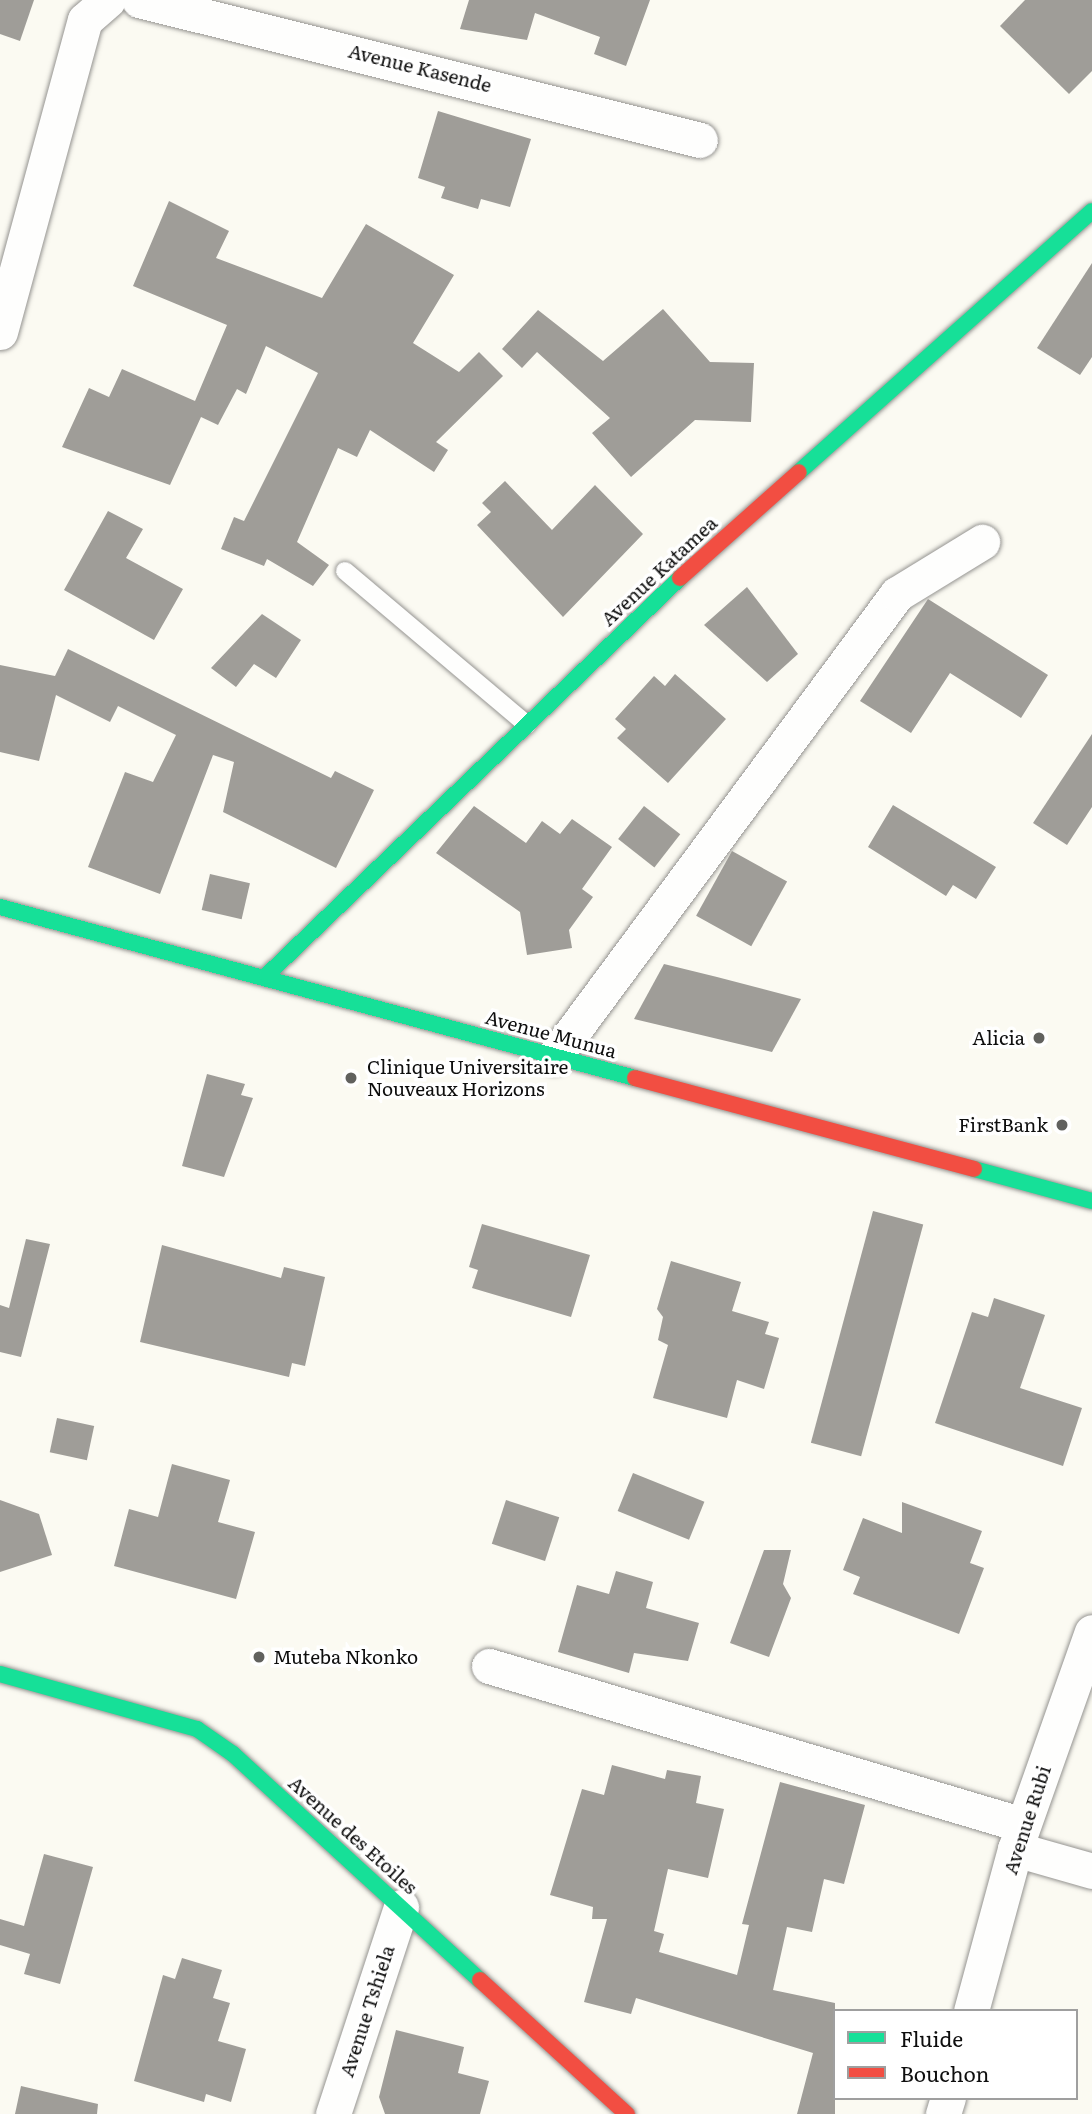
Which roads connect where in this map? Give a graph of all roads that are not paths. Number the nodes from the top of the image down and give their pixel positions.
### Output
1 (108, 0) edge
2 (139, 0) edge
3 (700, 140) dead end
4 (1092, 211) edge
5 (0, 332) edge
6 (982, 542) dead end
7 (345, 571) dead end
8 (527, 725) junction
9 (0, 906) edge
10 (267, 975) junction
11 (554, 1058) junction
12 (1088, 1195) edge
13 (1092, 1632) edge
14 (489, 1665) dead end
15 (0, 1674) edge
16 (1019, 1837) junction
17 (1092, 1871) edge
18 (401, 1907) junction
19 (972, 2009) edge
20 (333, 2114) edge
21 (627, 2114) edge

1 - 5 street
2 - 3 street, Avenue Kasende
4 - 8 street, Avenue Katamea
6 - 11 street
7 - 8 lane
8 - 10 street, Avenue Katamea
9 - 10 street, Avenue Munua
10 - 11 street, Avenue Munua
11 - 12 street, Avenue Munua
13 - 16 street, Avenue Rubi
14 - 16 street
15 - 18 street, Avenue des Etoiles
16 - 17 street
16 - 19 street, Avenue Rubi
18 - 20 street, Avenue Tshiela
18 - 21 street, Avenue des Etoiles

